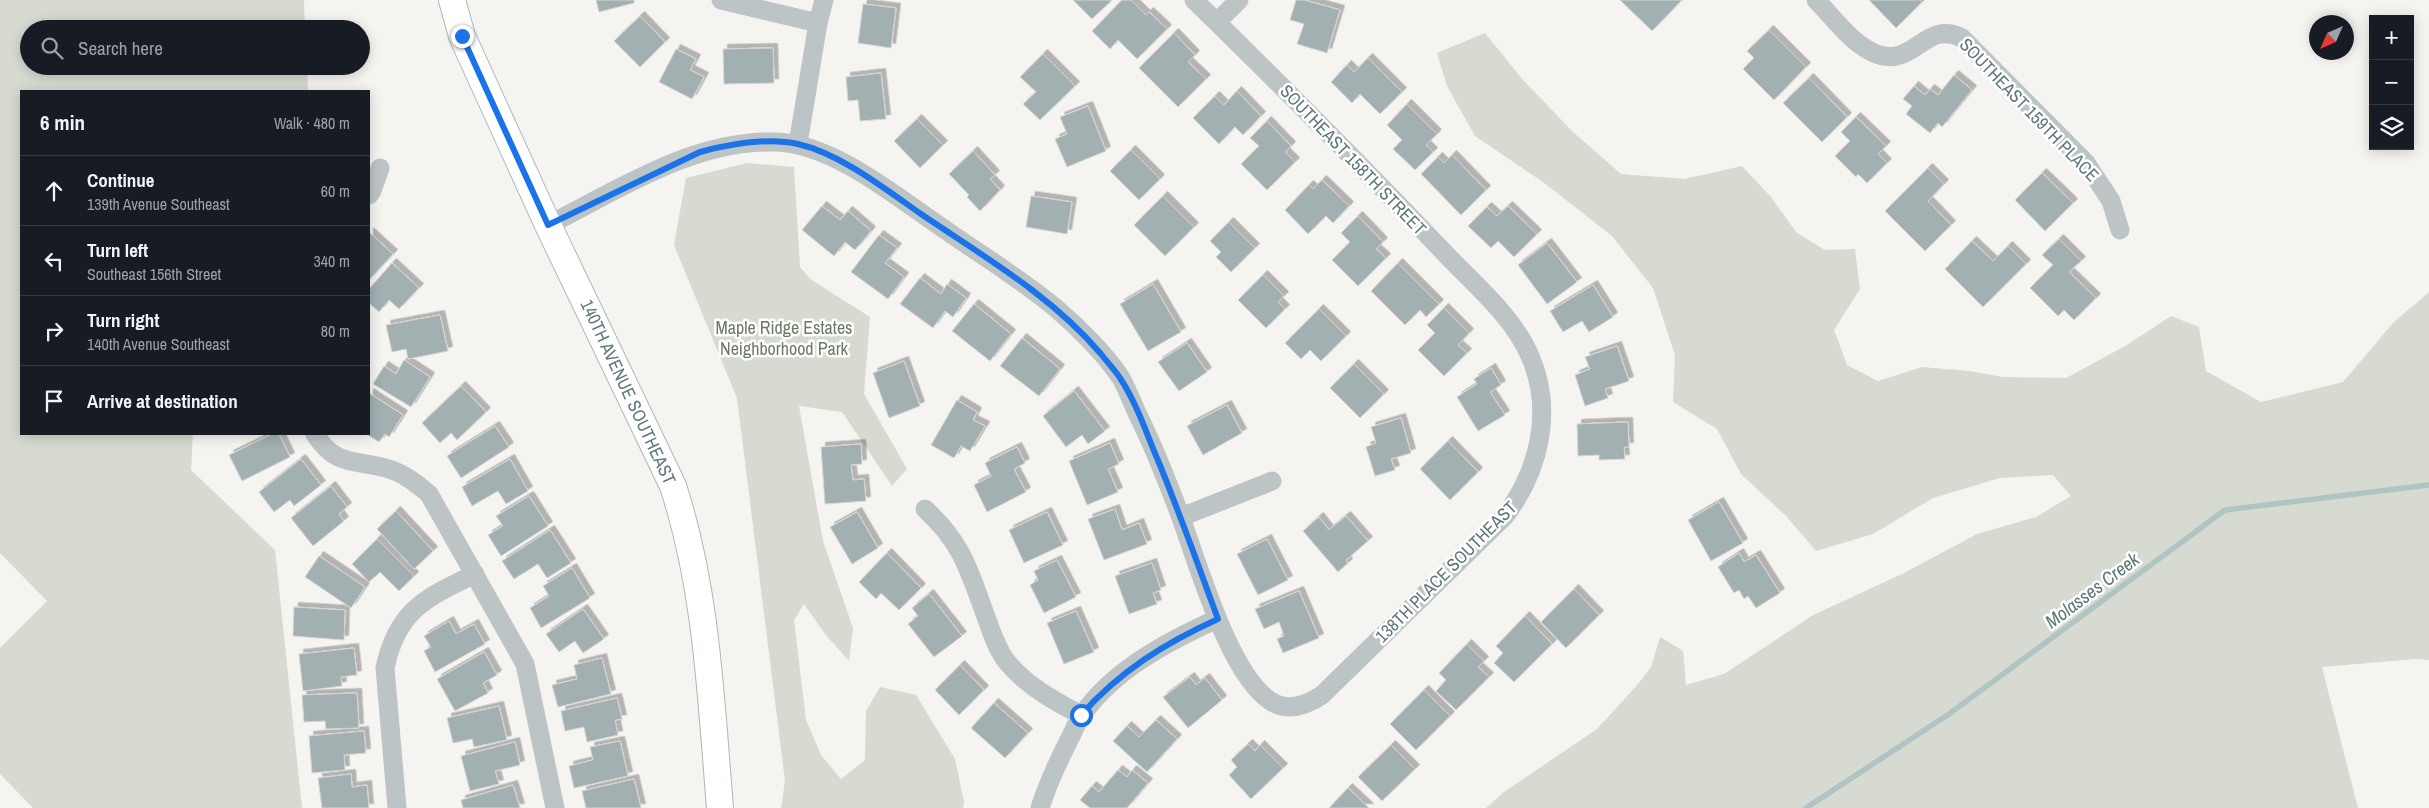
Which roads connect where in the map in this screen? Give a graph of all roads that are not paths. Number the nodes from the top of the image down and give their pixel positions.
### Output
1 (452, 0) edge
2 (721, 0) edge
3 (824, 0) edge
4 (1194, 0) edge
5 (1239, 0) edge
6 (1816, 0) edge
7 (1217, 22) junction
8 (818, 23) junction
9 (798, 144) junction
10 (380, 168) dead end
11 (370, 194) edge
12 (548, 225) junction
13 (2120, 230) dead end
14 (1510, 322) joint
15 (316, 435) edge
16 (1272, 481) dead end
17 (925, 509) dead end
18 (1181, 516) junction
19 (475, 574) junction
20 (1218, 619) junction
21 (1081, 715) junction
22 (397, 808) edge
23 (555, 808) edge
24 (720, 808) edge
25 (1040, 808) edge

1 - 12 main road, 140TH AVENUE SOUTHEAST
2 - 8 street
3 - 8 street
4 - 7 street, SOUTHEAST 158TH STREET
5 - 7 street
6 - 13 street, SOUTHEAST 159TH PLACE
7 - 14 street, SOUTHEAST 158TH STREET
8 - 9 street
9 - 12 street
9 - 18 street
10 - 11 street
12 - 24 main road, 140TH AVENUE SOUTHEAST
14 - 20 street, 138TH PLACE SOUTHEAST
15 - 19 street
16 - 18 street
17 - 21 street
18 - 20 street
19 - 22 street
19 - 23 street
20 - 21 street
21 - 25 street

